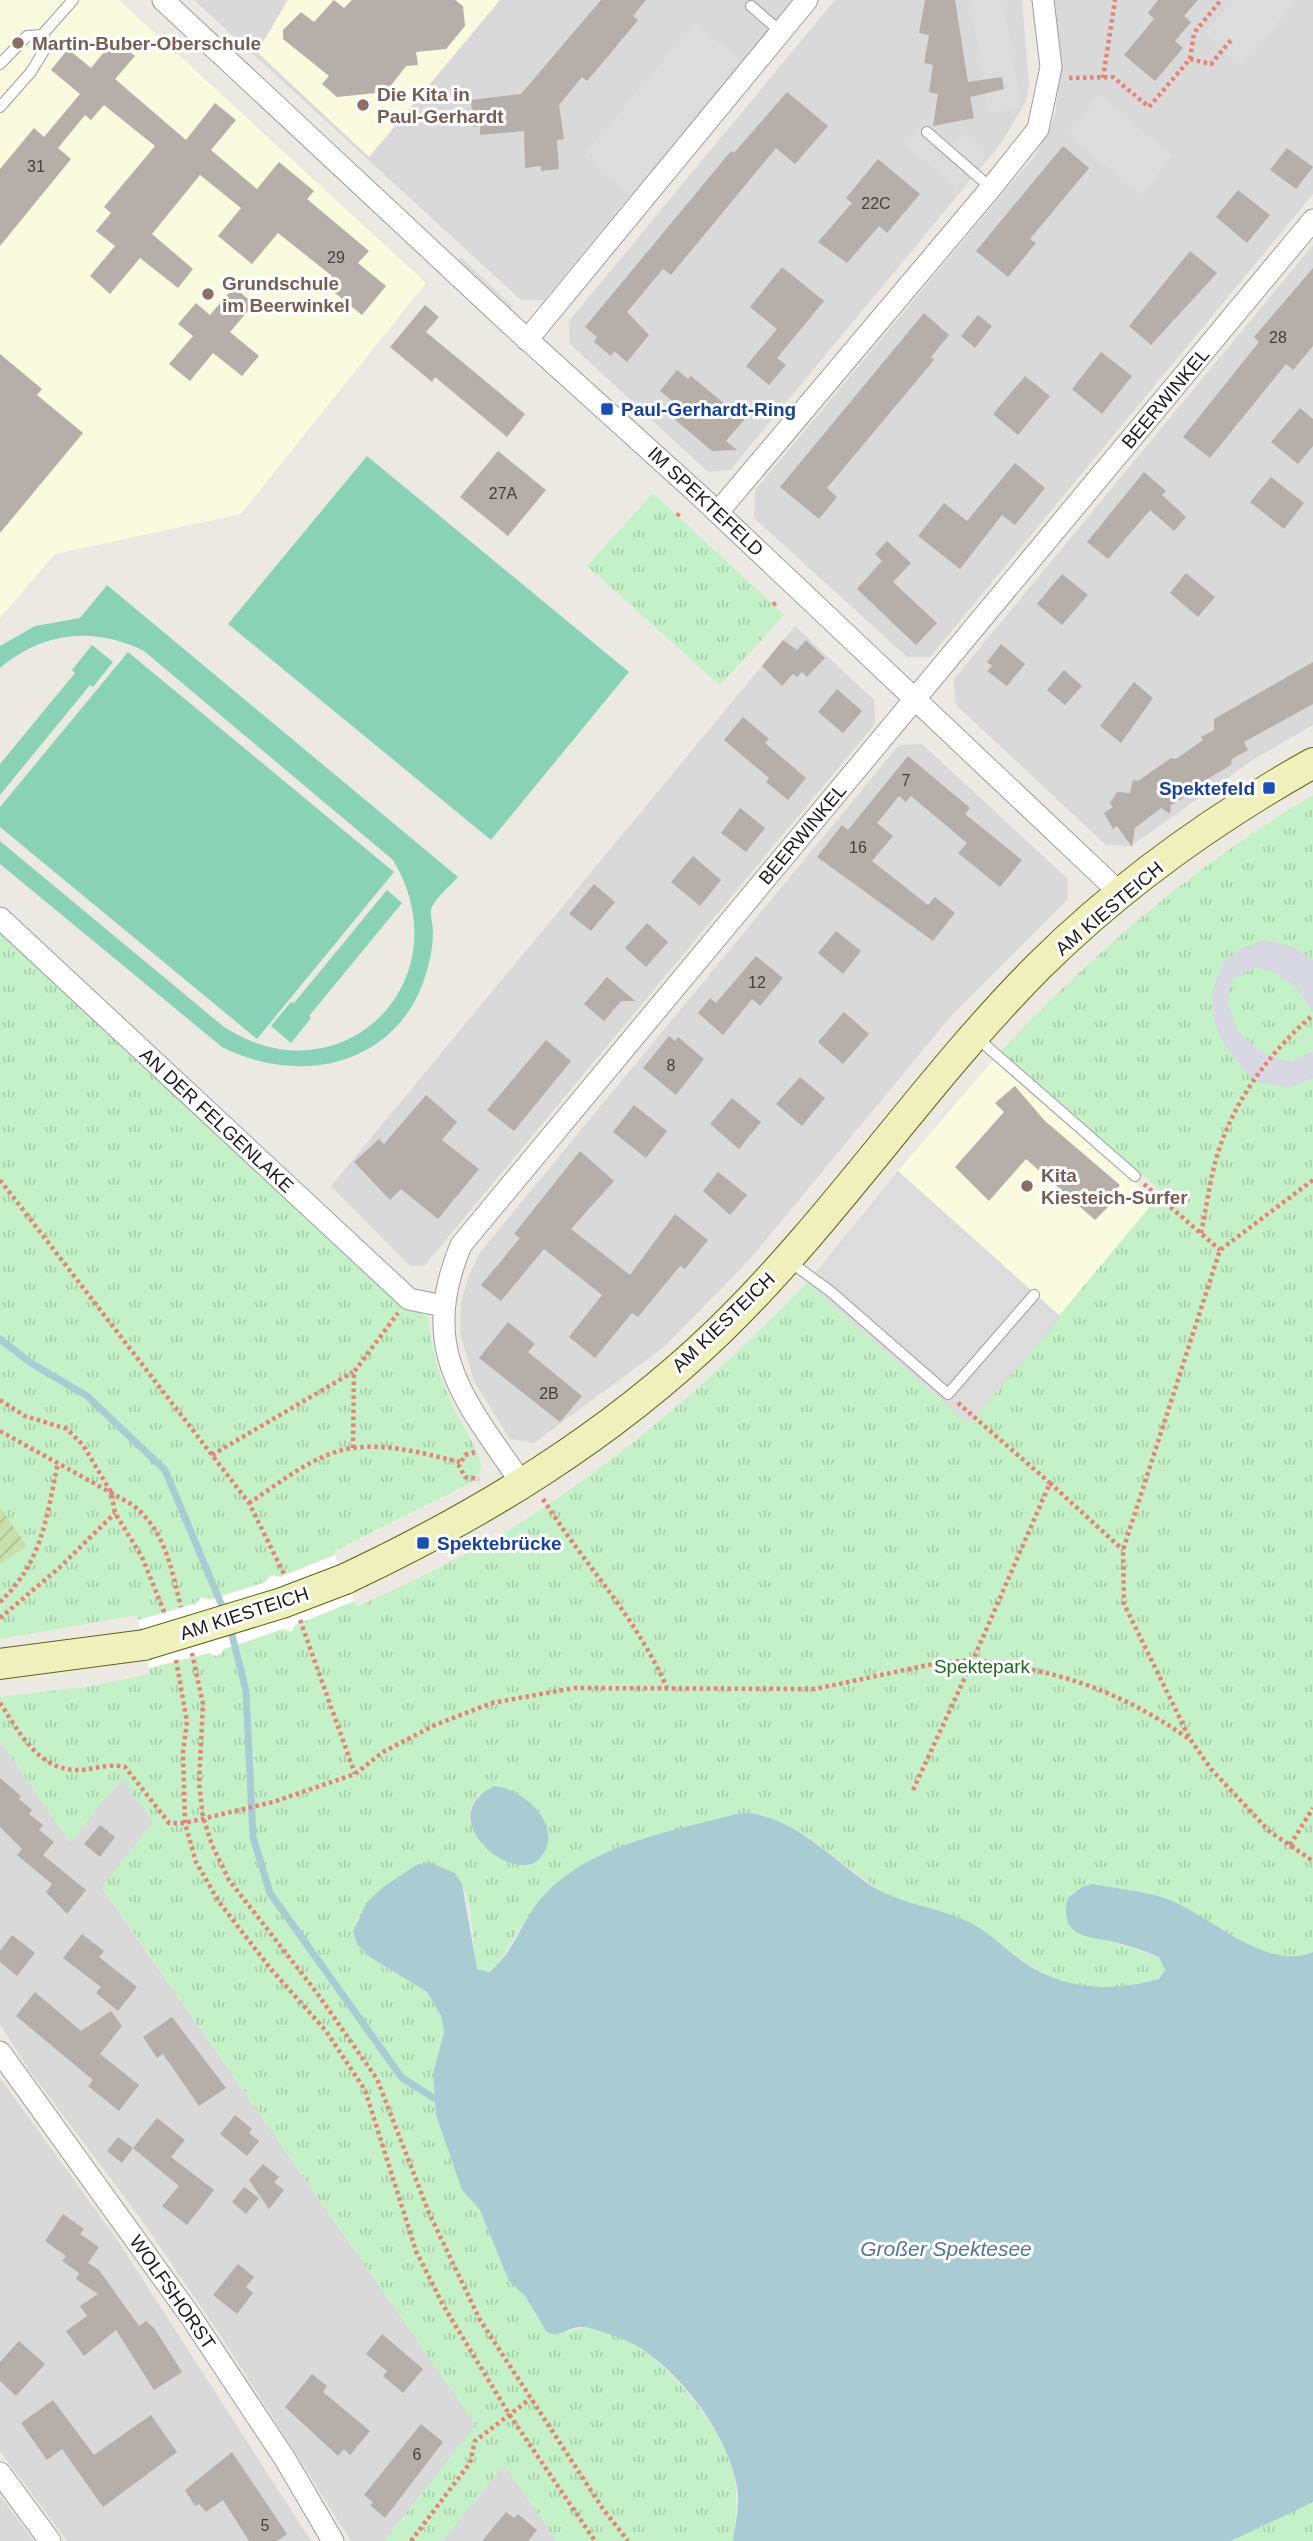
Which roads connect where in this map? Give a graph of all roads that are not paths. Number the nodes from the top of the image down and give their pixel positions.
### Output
1 (73, 0) edge
2 (163, 0) edge
3 (807, 0) edge
4 (1043, 0) edge
5 (751, 6) dead end
6 (781, 32) junction
7 (43, 35) junction
8 (0, 64) edge
9 (0, 107) edge
10 (926, 132) dead end
11 (992, 188) junction
12 (1313, 220) edge
13 (527, 340) junction
14 (718, 512) junction
15 (916, 698) junction
16 (1313, 764) edge
17 (1120, 893) junction
18 (0, 918) edge
19 (975, 1037) junction
20 (1135, 1176) road end
21 (787, 1259) junction
22 (1034, 1295) dead end
23 (443, 1306) junction
24 (526, 1483) junction
25 (0, 1664) edge
26 (0, 2052) edge
27 (0, 2473) edge
28 (50, 2541) edge
29 (333, 2541) edge

1 - 7 lane
2 - 13 street, IM SPEKTEFELD
3 - 6 street
4 - 11 street
5 - 6 lane
6 - 13 street
7 - 8 lane
7 - 9 lane
10 - 11 lane
11 - 14 street
12 - 15 street, BEERWINKEL
13 - 14 street, IM SPEKTEFELD
14 - 15 street, IM SPEKTEFELD
15 - 17 street, IM SPEKTEFELD
15 - 23 street, BEERWINKEL
16 - 17 street, AM KIESTEICH
17 - 19 street, AM KIESTEICH
18 - 23 street, AN DER FELGENLAKE
19 - 20 lane
19 - 21 street, AM KIESTEICH
21 - 22 lane
21 - 24 street, AM KIESTEICH
23 - 24 street, BEERWINKEL
24 - 25 street, AM KIESTEICH, bridge
26 - 29 street, WOLFSHORST
27 - 28 street

